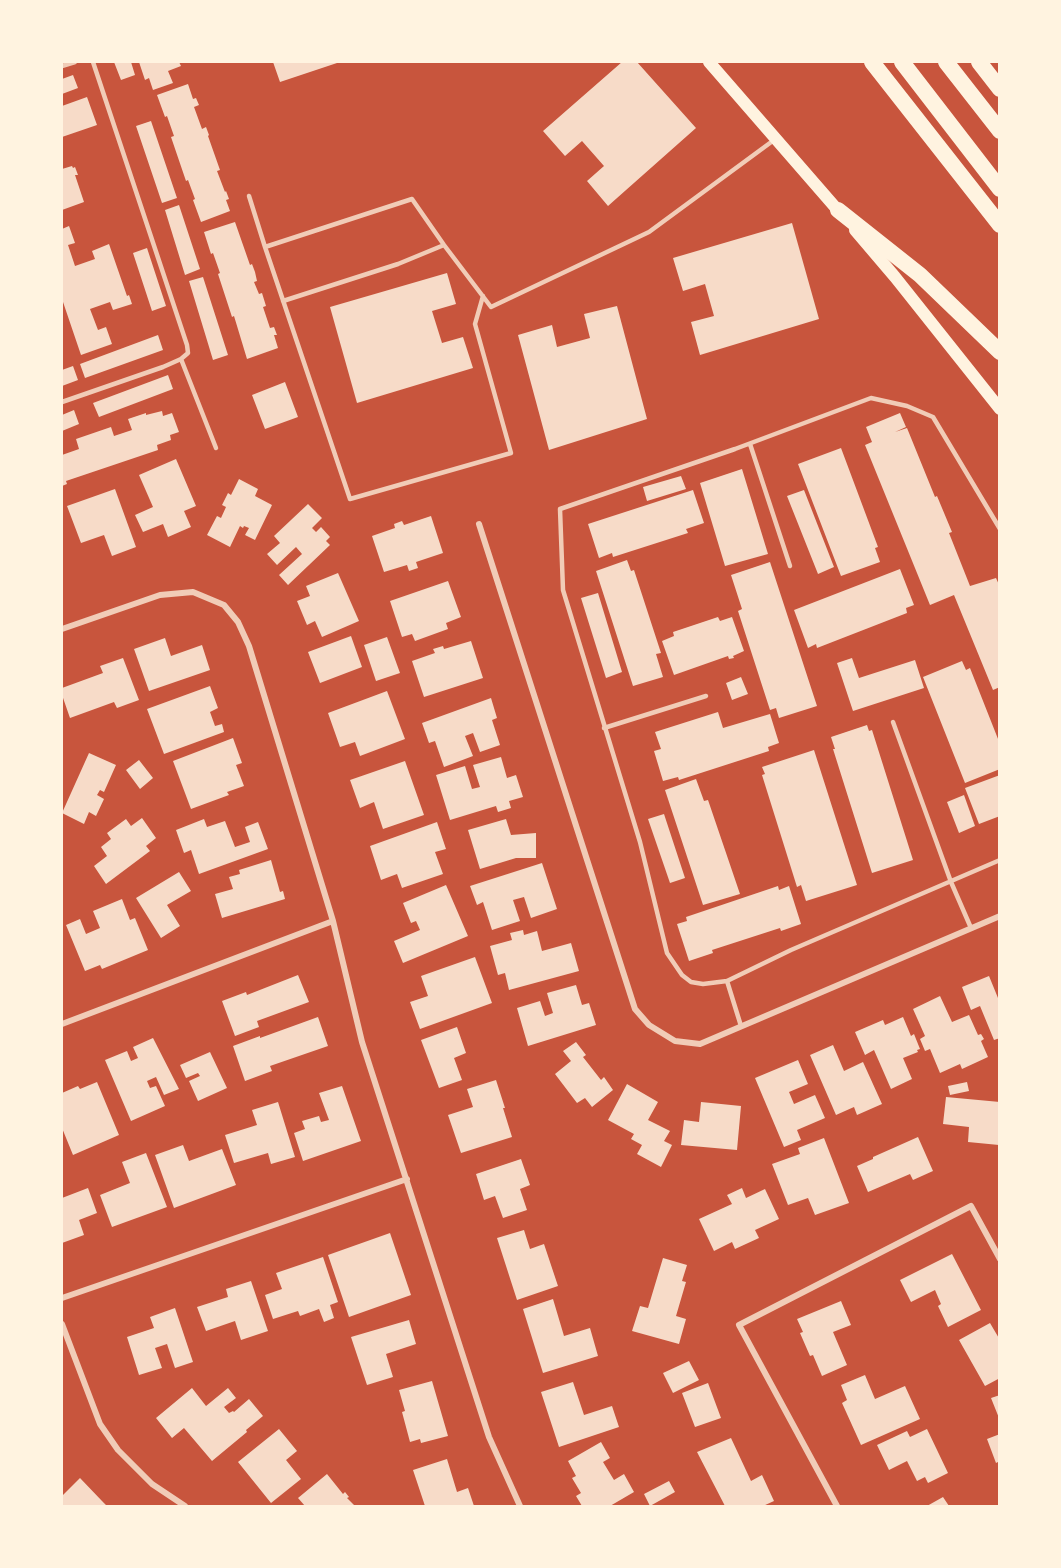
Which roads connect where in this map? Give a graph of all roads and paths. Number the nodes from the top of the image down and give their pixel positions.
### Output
1 (75, 62) edge
2 (93, 62) edge
3 (709, 62) edge
4 (872, 62) edge
5 (902, 62) edge
6 (946, 62) edge
7 (979, 62) edge
8 (62, 66) edge
9 (999, 89) edge
10 (999, 131) edge
11 (776, 138) junction
12 (999, 189) edge
13 (249, 196) dead end
14 (838, 210) junction
15 (999, 225) edge
16 (444, 245) junction
17 (266, 247) junction
18 (483, 296) junction
19 (284, 301) junction
20 (999, 352) edge
21 (181, 359) junction
22 (62, 402) edge
23 (999, 409) edge
24 (750, 444) junction
25 (216, 448) dead end
26 (479, 524) dead end
27 (999, 529) edge
28 (790, 566) dead end
29 (62, 629) edge
30 (706, 696) dead end
31 (893, 722) dead end
32 (604, 728) junction
33 (999, 860) edge
34 (951, 882) junction
35 (999, 916) edge
36 (333, 921) junction
37 (971, 928) junction
38 (727, 981) junction
39 (62, 1024) edge
40 (741, 1026) junction
41 (407, 1179) junction
42 (999, 1259) edge
43 (62, 1298) edge
44 (62, 1324) edge
45 (185, 1506) edge
46 (520, 1506) edge
47 (837, 1506) edge

1 - 8 lane
2 - 21 lane
3 - 11 main road
4 - 15 highway
5 - 12 highway
6 - 10 highway
7 - 9 highway
11 - 14 main road
11 - 18 lane
13 - 17 lane
14 - 20 highway
14 - 23 main road
16 - 17 lane
16 - 18 lane
16 - 19 lane
17 - 19 lane
18 - 19 lane
21 - 22 lane
21 - 25 lane
24 - 27 lane
24 - 28 lane
24 - 32 lane
26 - 40 street
29 - 36 street
30 - 32 lane
31 - 34 lane
32 - 38 lane
33 - 34 lane
34 - 37 lane
34 - 38 lane
35 - 37 street
36 - 39 street
36 - 41 street
37 - 40 street
38 - 40 lane
41 - 43 street
41 - 46 street
42 - 47 street
44 - 45 street

